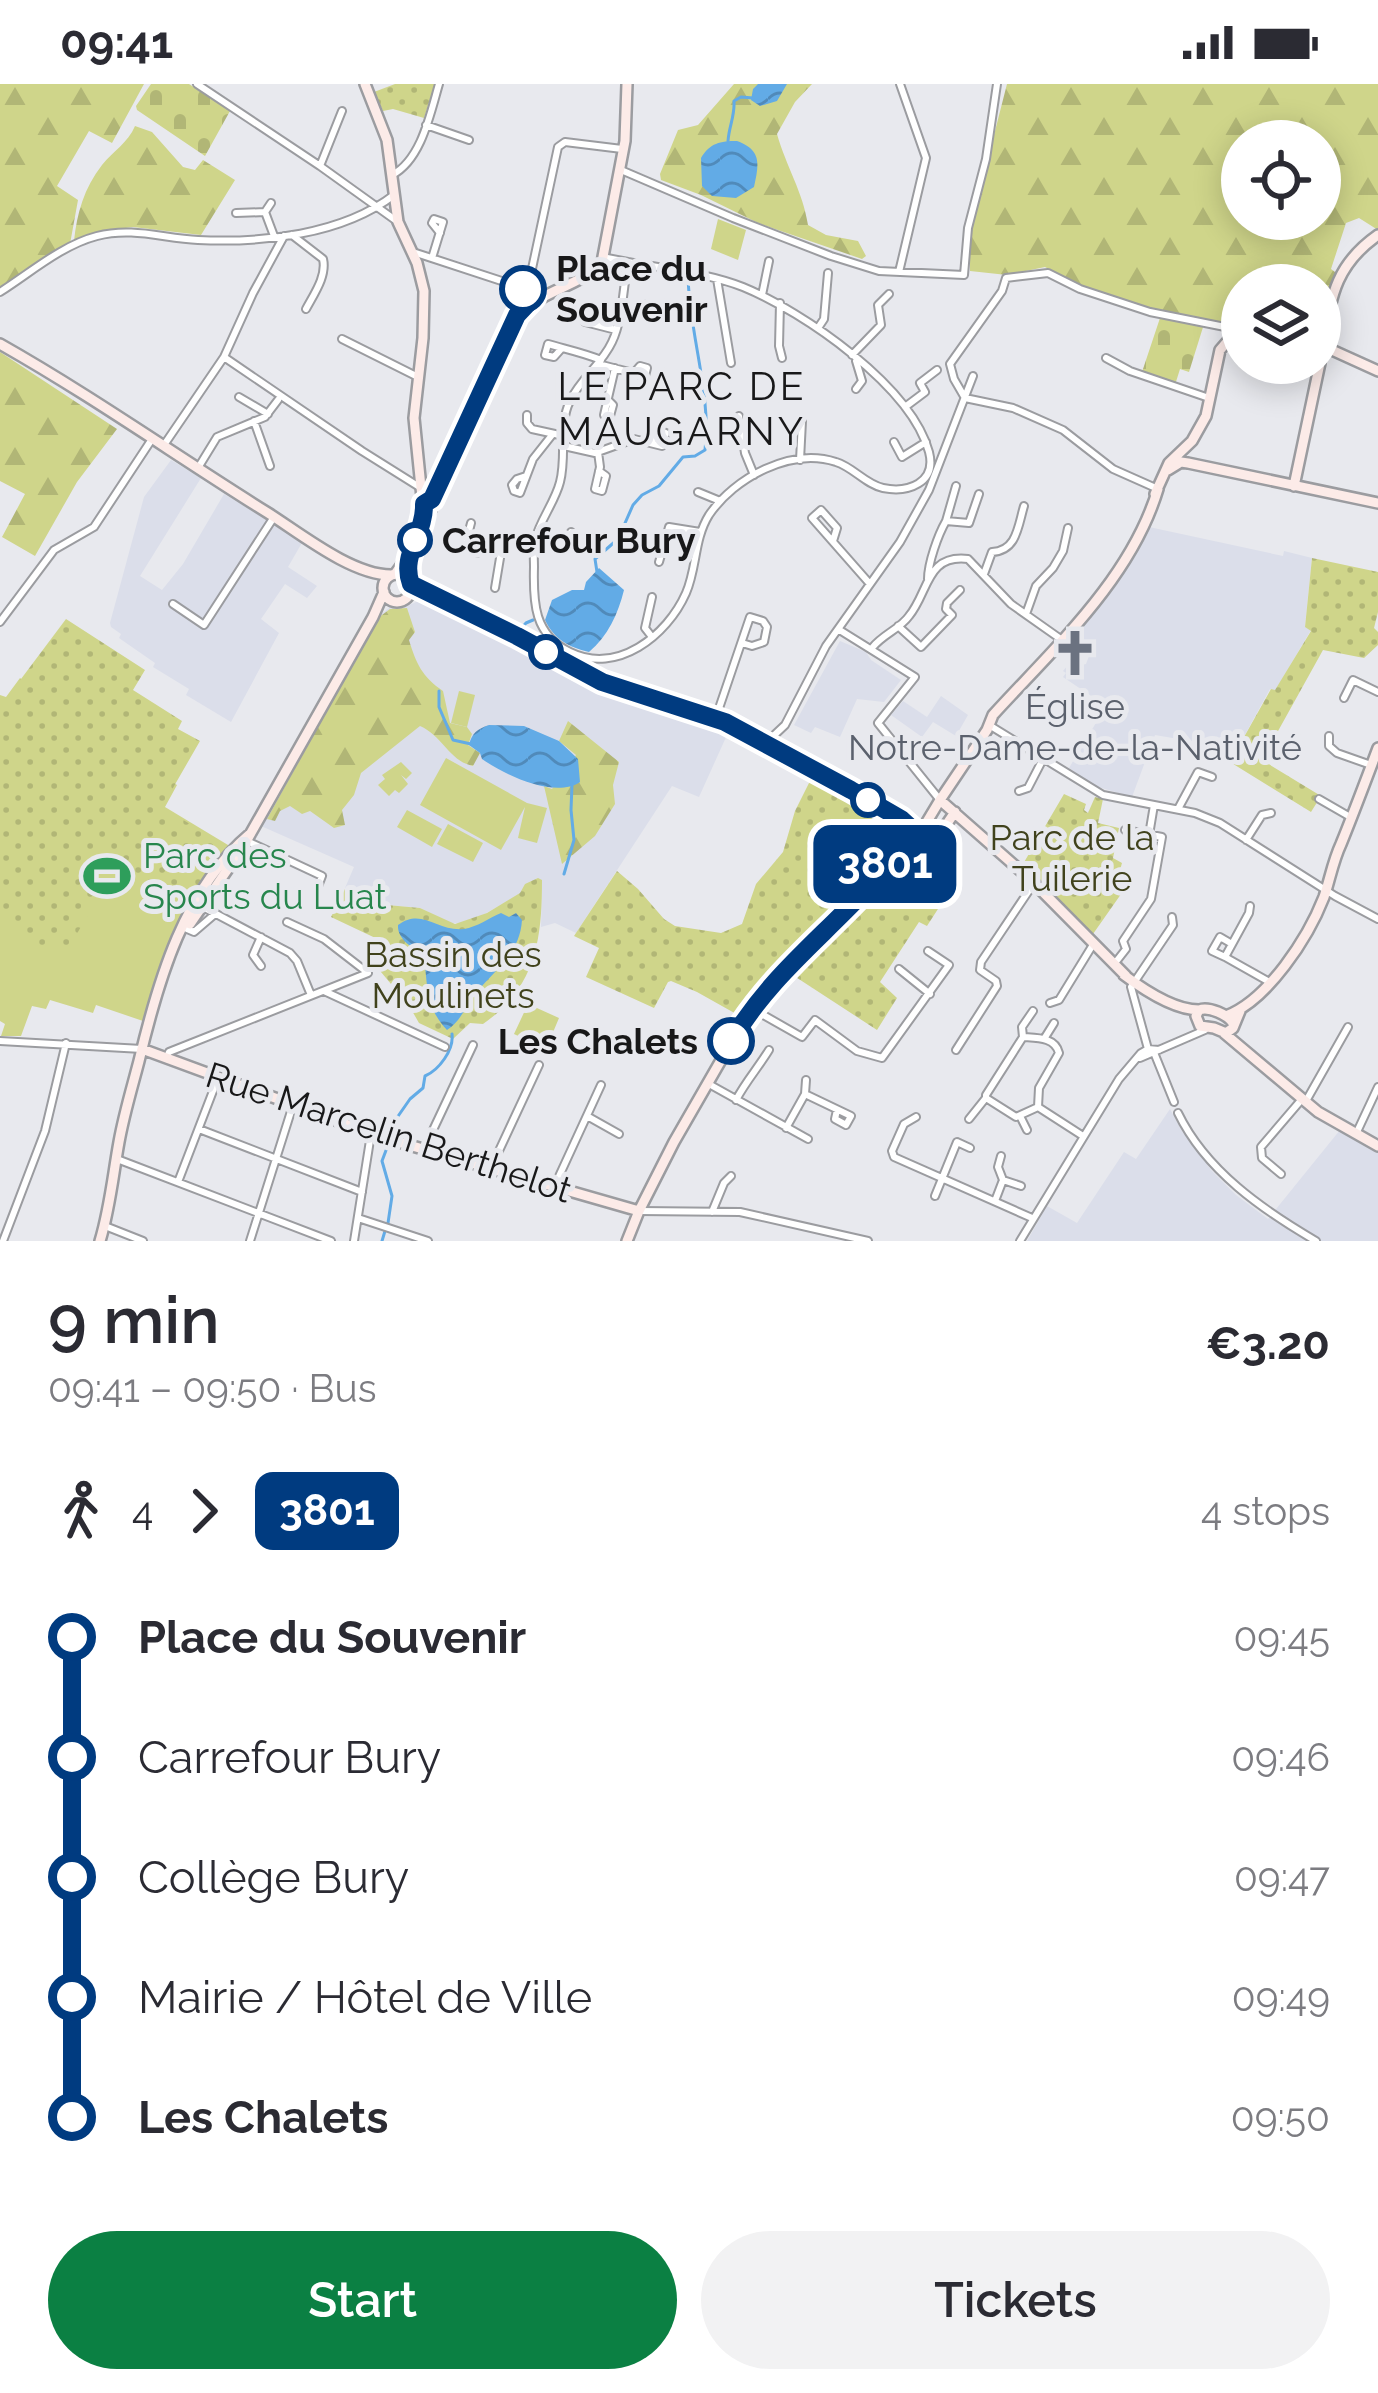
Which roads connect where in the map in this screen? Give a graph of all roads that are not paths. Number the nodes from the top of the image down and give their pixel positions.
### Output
1 (197, 84) edge
2 (365, 84) edge
3 (439, 84) edge
4 (627, 84) edge
5 (900, 84) edge
6 (998, 84) edge
7 (342, 111) dead end
8 (426, 125) junction
9 (469, 140) dead end
10 (624, 149) junction
11 (320, 166) junction
12 (620, 170) junction
13 (392, 175) junction
14 (394, 195) junction
15 (272, 203) dead end
16 (375, 207) junction
17 (265, 212) junction
18 (236, 213) dead end
19 (398, 222) junction
20 (440, 233) dead end
21 (288, 235) junction
22 (274, 236) junction
23 (1378, 236) edge
24 (412, 252) junction
25 (602, 257) junction
26 (432, 258) junction
27 (769, 261) dead end
28 (628, 262) junction
29 (899, 272) junction
30 (828, 274) dead end
31 (1341, 274) edge
32 (717, 279) junction
33 (0, 292) edge
34 (889, 294) dead end
35 (533, 295) junction
36 (762, 296) junction
37 (780, 304) junction
38 (306, 309) dead end
39 (620, 310) junction
40 (634, 313) dead end
41 (585, 322) dead end
42 (1221, 325) edge
43 (818, 328) junction
44 (616, 330) junction
45 (342, 339) dead end
46 (0, 344) edge
47 (562, 348) dead end
48 (1221, 350) edge
49 (1341, 352) edge
50 (853, 356) junction
51 (224, 357) junction
52 (782, 358) dead end
53 (1106, 358) dead end
54 (599, 362) junction
55 (731, 363) dead end
56 (615, 368) junction
57 (1376, 368) edge
58 (937, 370) dead end
59 (634, 373) dead end
60 (973, 376) dead end
61 (418, 377) junction
62 (1315, 384) edge
63 (856, 388) dead end
64 (239, 397) dead end
65 (965, 398) junction
66 (1209, 398) junction
67 (607, 399) dead end
68 (278, 400) dead end
69 (904, 408) junction
70 (268, 414) junction
71 (527, 415) dead end
72 (739, 416) dead end
73 (802, 421) dead end
74 (254, 422) junction
75 (552, 435) junction
76 (152, 439) junction
77 (564, 441) junction
78 (650, 442) dead end
79 (894, 442) dead end
80 (926, 442) junction
81 (163, 446) junction
82 (598, 452) junction
83 (1182, 457) junction
84 (800, 460) junction
85 (270, 466) dead end
86 (197, 469) junction
87 (599, 471) dead end
88 (754, 475) junction
89 (526, 476) dead end
90 (956, 486) dead end
91 (1294, 486) junction
92 (422, 489) junction
93 (1158, 489) junction
94 (698, 491) dead end
95 (979, 494) dead end
96 (720, 501) junction
97 (1378, 503) edge
98 (424, 504) junction
99 (1024, 506) dead end
100 (274, 517) junction
101 (424, 517) junction
102 (946, 521) junction
103 (470, 523) dead end
104 (1068, 527) dead end
105 (571, 532) dead end
106 (700, 532) junction
107 (535, 540) junction
108 (832, 541) junction
109 (502, 546) junction
110 (408, 555) junction
111 (659, 562) dead end
112 (937, 562) junction
113 (369, 572) junction
114 (393, 574) junction
115 (984, 574) junction
116 (409, 581) junction
117 (870, 584) junction
118 (495, 588) dead end
119 (383, 589) junction
120 (960, 590) dead end
121 (408, 597) junction
122 (652, 597) dead end
123 (394, 602) junction
124 (172, 604) dead end
125 (1026, 614) junction
126 (373, 616) junction
127 (0, 622) edge
128 (898, 626) junction
129 (838, 629) junction
130 (652, 637) junction
131 (1062, 640) junction
132 (742, 643) junction
133 (872, 648) junction
134 (1378, 692) edge
135 (1344, 698) dead end
136 (715, 720) junction
137 (989, 725) junction
138 (1329, 736) dead end
139 (774, 746) junction
140 (1378, 748) edge
141 (1043, 759) junction
142 (1372, 766) junction
143 (1212, 777) dead end
144 (1019, 791) dead end
145 (1319, 799) dead end
146 (940, 800) junction
147 (1154, 805) junction
148 (1177, 810) junction
149 (1271, 813) dead end
150 (953, 815) junction
151 (1352, 818) junction
152 (908, 825) junction
153 (1125, 830) dead end
154 (1149, 835) junction
155 (247, 838) junction
156 (1246, 839) junction
157 (1032, 884) junction
158 (1325, 888) junction
159 (317, 890) dead end
160 (199, 904) junction
161 (1250, 906) dead end
162 (215, 914) junction
163 (1172, 917) dead end
164 (1378, 919) edge
165 (287, 922) dead end
166 (187, 929) junction
167 (261, 937) junction
168 (1093, 944) junction
169 (1232, 944) junction
170 (175, 946) junction
171 (928, 951) dead end
172 (955, 956) dead end
173 (1225, 957) junction
174 (949, 964) junction
175 (1114, 964) junction
176 (261, 966) dead end
177 (899, 969) dead end
178 (1130, 979) junction
179 (1271, 983) junction
180 (324, 991) junction
181 (929, 994) junction
182 (311, 995) junction
183 (1051, 1003) dead end
184 (752, 1008) junction
185 (1033, 1011) dead end
186 (1054, 1023) dead end
187 (1200, 1023) junction
188 (1229, 1025) junction
189 (1348, 1027) dead end
190 (1023, 1036) junction
191 (1044, 1039) junction
192 (0, 1041) edge
193 (66, 1043) junction
194 (473, 1045) dead end
195 (446, 1047) dead end
196 (142, 1049) junction
197 (769, 1050) dead end
198 (956, 1050) dead end
199 (1154, 1051) junction
200 (167, 1058) junction
201 (538, 1065) dead end
202 (218, 1078) junction
203 (806, 1080) dead end
204 (706, 1083) junction
205 (601, 1085) dead end
206 (1378, 1087) edge
207 (806, 1094) junction
208 (986, 1098) junction
209 (1304, 1099) junction
210 (736, 1100) junction
211 (1174, 1102) dead end
212 (293, 1105) junction
213 (1038, 1107) junction
214 (837, 1110) dead end
215 (1178, 1114) dead end
216 (587, 1116) junction
217 (1020, 1116) junction
218 (916, 1117) dead end
219 (969, 1119) dead end
220 (786, 1128) junction
221 (199, 1130) junction
222 (1027, 1130) dead end
223 (371, 1134) junction
224 (619, 1134) dead end
225 (1356, 1134) junction
226 (1083, 1136) junction
227 (808, 1139) dead end
228 (1378, 1146) edge
229 (970, 1148) dead end
230 (423, 1151) junction
231 (1001, 1156) dead end
232 (117, 1159) junction
233 (276, 1159) junction
234 (490, 1170) junction
235 (1281, 1174) dead end
236 (731, 1176) dead end
237 (943, 1177) junction
238 (1004, 1180) junction
239 (178, 1182) junction
240 (1021, 1186) dead end
241 (553, 1188) junction
242 (362, 1192) junction
243 (934, 1196) dead end
244 (995, 1201) junction
245 (639, 1211) junction
246 (712, 1211) junction
247 (259, 1213) junction
248 (358, 1218) junction
249 (1033, 1218) junction
250 (105, 1226) junction
251 (4, 1241) edge
252 (100, 1241) edge
253 (143, 1241) edge
254 (250, 1241) edge
255 (331, 1241) edge
256 (354, 1241) edge
257 (428, 1241) edge
258 (627, 1241) edge
259 (868, 1241) edge
260 (1020, 1241) edge
261 (1316, 1241) edge

1 - 11 street
2 - 13 main road
3 - 8 street
4 - 10 main road
5 - 29 street
6 - 29 street
7 - 11 street
8 - 9 street
8 - 13 street
10 - 12 main road
10 - 35 street
11 - 16 street
12 - 25 main road
12 - 29 street
13 - 14 main road
14 - 16 street
14 - 19 main road
15 - 17 street
16 - 19 street
16 - 21 street
17 - 18 street
17 - 22 street
19 - 24 main road
20 - 26 street
21 - 22 street
21 - 38 street
21 - 51 street
22 - 33 street
23 - 31 main road
24 - 26 street
24 - 61 main road
25 - 28 street
25 - 35 main road
26 - 35 street
27 - 36 street
28 - 32 street
28 - 39 street
30 - 43 street
32 - 36 street
32 - 55 street
34 - 50 street
35 - 98 main road
35 - 101 main road
36 - 37 street
37 - 43 street
37 - 52 street
39 - 40 street
39 - 44 street
41 - 44 street
42 - 65 street
43 - 50 street
44 - 54 street
45 - 61 street
46 - 76 main road
47 - 54 street
48 - 66 main road
49 - 57 main road
50 - 63 street
50 - 69 street
51 - 81 street
51 - 92 street
53 - 66 street
54 - 56 street
54 - 77 street
56 - 59 street
56 - 67 street
58 - 69 street
60 - 65 street
61 - 92 main road
62 - 91 main road
64 - 70 street
65 - 93 street
65 - 117 street
66 - 83 main road
68 - 70 street
69 - 80 street
70 - 74 street
71 - 75 street
72 - 88 street
73 - 84 street
74 - 85 street
74 - 86 street
75 - 77 street
75 - 89 street
76 - 81 main road
76 - 127 street
77 - 82 street
77 - 107 street
78 - 82 street
79 - 80 street
80 - 84 street
81 - 86 main road
82 - 87 street
83 - 91 main road
83 - 93 main road
84 - 88 street
86 - 100 main road
88 - 96 street
90 - 102 street
91 - 97 main road
92 - 98 main road
93 - 131 main road
94 - 96 street
95 - 102 street
96 - 106 street
98 - 101 main road
99 - 115 street
100 - 113 main road
100 - 124 street
101 - 110 main road
102 - 112 street
103 - 109 street
104 - 125 street
105 - 107 street
106 - 111 street
106 - 130 street
107 - 109 street
107 - 130 street
108 - 108 street
108 - 117 street
109 - 118 street
110 - 114 main road
110 - 116 main road
112 - 115 street
112 - 128 street
113 - 114 main road
113 - 119 main road
114 - 116 main road
114 - 119 main road
115 - 125 street
116 - 121 main road
116 - 136 main road
117 - 129 street
119 - 123 main road
119 - 126 main road
120 - 128 street
121 - 123 main road
121 - 136 main road
122 - 130 street
123 - 126 main road
125 - 131 street
126 - 155 main road
128 - 133 street
129 - 133 street
129 - 139 street
131 - 137 main road
132 - 132 street
132 - 136 street
133 - 146 street
134 - 135 street
136 - 139 main road
137 - 141 street
137 - 146 main road
138 - 142 street
139 - 152 main road
140 - 142 main road
141 - 144 street
141 - 147 street
142 - 151 main road
143 - 148 street
145 - 151 street
146 - 150 main road
146 - 152 main road
147 - 148 street
147 - 154 street
148 - 156 street
149 - 156 street
150 - 152 main road
150 - 157 main road
151 - 158 main road
152 - 184 main road
153 - 154 street
154 - 175 street
155 - 159 street
155 - 160 main road
156 - 158 street
157 - 168 main road
157 - 198 street
158 - 164 street
158 - 179 main road
160 - 162 street
160 - 166 main road
160 - 170 main road
161 - 169 street
162 - 166 street
162 - 167 street
163 - 178 street
165 - 180 street
166 - 170 main road
167 - 176 street
167 - 182 street
168 - 175 main road
168 - 183 street
169 - 173 street
169 - 173 street
170 - 196 main road
171 - 174 street
172 - 174 street
173 - 179 street
174 - 181 street
175 - 178 main road
177 - 181 street
178 - 187 main road
178 - 199 street
179 - 188 main road
180 - 182 street
180 - 195 street
181 - 184 street
182 - 200 street
184 - 204 main road
185 - 190 street
186 - 191 street
187 - 188 main road
187 - 188 main road
187 - 199 street
188 - 209 main road
189 - 209 street
190 - 191 street
190 - 208 street
191 - 213 street
192 - 193 street
193 - 196 street
193 - 251 street
194 - 230 street
196 - 200 main road, Rue Marcelin Berthelot
196 - 232 main road
197 - 210 street
199 - 211 street
199 - 226 street
200 - 202 main road, Rue Marcelin Berthelot
201 - 234 street
202 - 212 main road, Rue Marcelin Berthelot
202 - 221 street
203 - 207 street
204 - 210 street
204 - 245 main road
205 - 216 street
206 - 225 street
207 - 214 street
207 - 220 street
208 - 217 street
208 - 219 street
209 - 225 main road
209 - 235 street
210 - 220 street
212 - 223 main road, Rue Marcelin Berthelot
212 - 233 street
213 - 217 street
213 - 226 street
215 - 261 street
216 - 224 street
216 - 241 street
217 - 222 street
218 - 237 street
220 - 227 street
221 - 233 street
221 - 239 street
223 - 230 main road, Rue Marcelin Berthelot
223 - 242 street
225 - 228 main road
226 - 249 street
229 - 237 street
230 - 234 main road, Rue Marcelin Berthelot
231 - 238 street
232 - 239 street
232 - 250 main road
233 - 242 street
233 - 247 street
234 - 241 main road, Rue Marcelin Berthelot
236 - 246 street
237 - 243 street
237 - 244 street
238 - 240 street
238 - 244 street
239 - 247 street
241 - 245 main road, Rue Marcelin Berthelot
242 - 248 street
244 - 249 street
245 - 246 street
245 - 258 main road
246 - 259 street
247 - 254 street
247 - 255 street
248 - 256 street
248 - 257 street
249 - 260 street
250 - 252 main road
250 - 253 street

